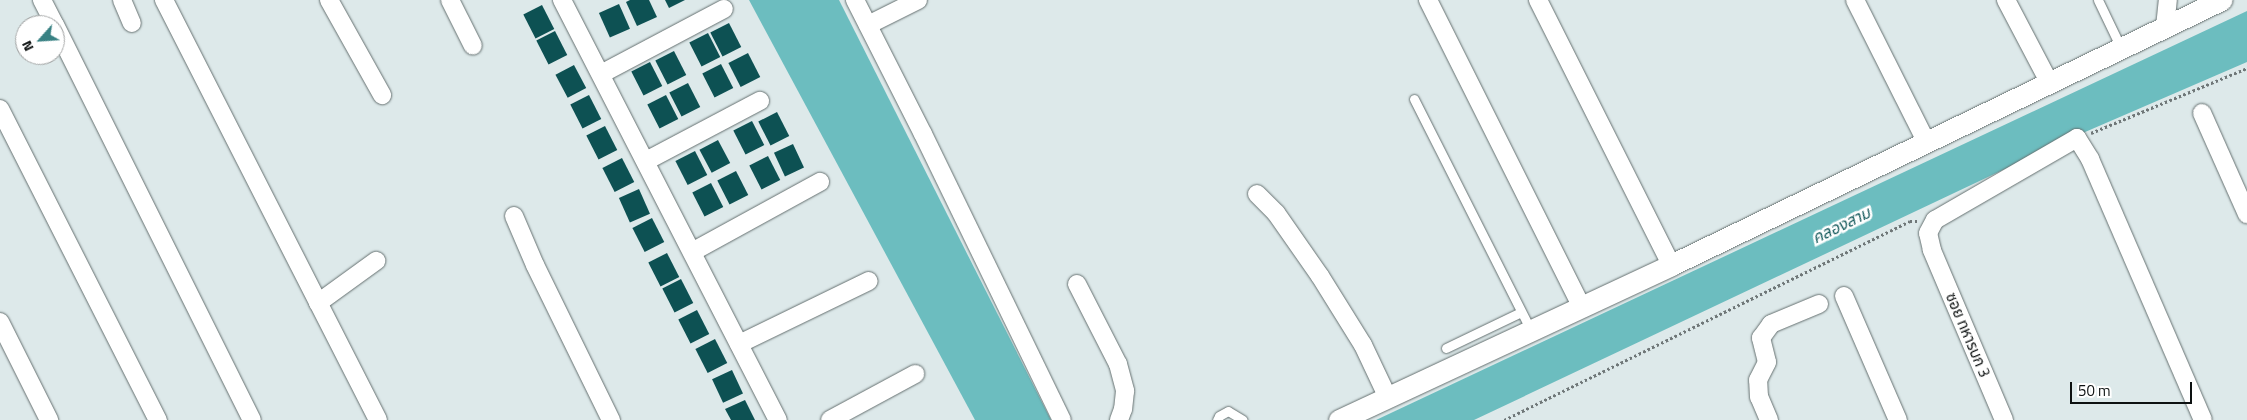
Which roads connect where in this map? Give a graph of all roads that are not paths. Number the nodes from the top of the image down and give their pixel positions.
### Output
1 (42, 0) edge
2 (122, 0) edge
3 (164, 0) edge
4 (329, 0) edge
5 (450, 0) edge
6 (562, 0) edge
7 (855, 0) edge
8 (918, 0) edge
9 (1428, 0) edge
10 (1538, 0) edge
11 (1854, 0) edge
12 (2006, 0) edge
13 (2098, 0) edge
14 (2168, 0) edge
15 (2221, 0) edge
16 (724, 9) dead end
17 (50, 15) edge
18 (132, 23) dead end
19 (868, 25) junction
20 (2165, 27) junction
21 (65, 45) edge
22 (473, 46) dead end
23 (2122, 48) junction
24 (600, 74) junction
25 (2049, 82) junction
26 (382, 95) dead end
27 (1414, 98) dead end
28 (760, 101) dead end
29 (0, 109) edge
30 (2202, 113) dead end
31 (1926, 142) junction
32 (646, 162) junction
33 (820, 182) dead end
34 (1257, 194) dead end
35 (2247, 214) edge
36 (514, 216) dead end
37 (692, 252) junction
38 (376, 261) dead end
39 (1671, 266) junction
40 (869, 281) dead end
41 (1077, 284) dead end
42 (1844, 296) dead end
43 (318, 303) junction
44 (1819, 304) dead end
45 (1582, 307) junction
46 (1521, 312) junction
47 (0, 322) edge
48 (1531, 331) junction
49 (739, 344) junction
50 (1446, 348) dead end
51 (915, 374) dead end
52 (1388, 398) junction
53 (49, 420) edge
54 (158, 420) edge
55 (252, 420) edge
56 (378, 420) edge
57 (611, 420) edge
58 (778, 420) edge
59 (830, 420) edge
60 (1062, 420) edge
61 (1119, 420) edge
62 (1217, 420) edge
63 (1243, 420) edge
64 (1339, 420) edge
65 (1770, 420) edge
66 (1898, 420) edge
67 (2004, 420) edge
68 (2203, 420) edge

1 - 17 street
2 - 18 street
3 - 43 street
4 - 26 street
5 - 22 street
6 - 24 street
7 - 19 street
8 - 19 street
9 - 45 street
10 - 39 street
11 - 31 street
12 - 25 street
13 - 23 lane
14 - 20 street
15 - 20 street
16 - 24 street
19 - 60 street
20 - 23 street
21 - 55 street
23 - 25 street
24 - 32 street
25 - 31 street
27 - 46 lane
28 - 32 street
29 - 54 street
30 - 35 street
31 - 39 street
32 - 37 street
33 - 37 street
34 - 52 street
36 - 57 street
37 - 49 street
38 - 43 street
39 - 45 street
40 - 49 street
41 - 61 street
42 - 66 street
43 - 56 street
44 - 65 street
45 - 48 street
46 - 48 lane
46 - 50 lane
47 - 53 street
48 - 52 street
49 - 58 street
51 - 59 street
52 - 64 street
62 - 63 lane
67 - 68 street, ซอย ทหารบก 3

